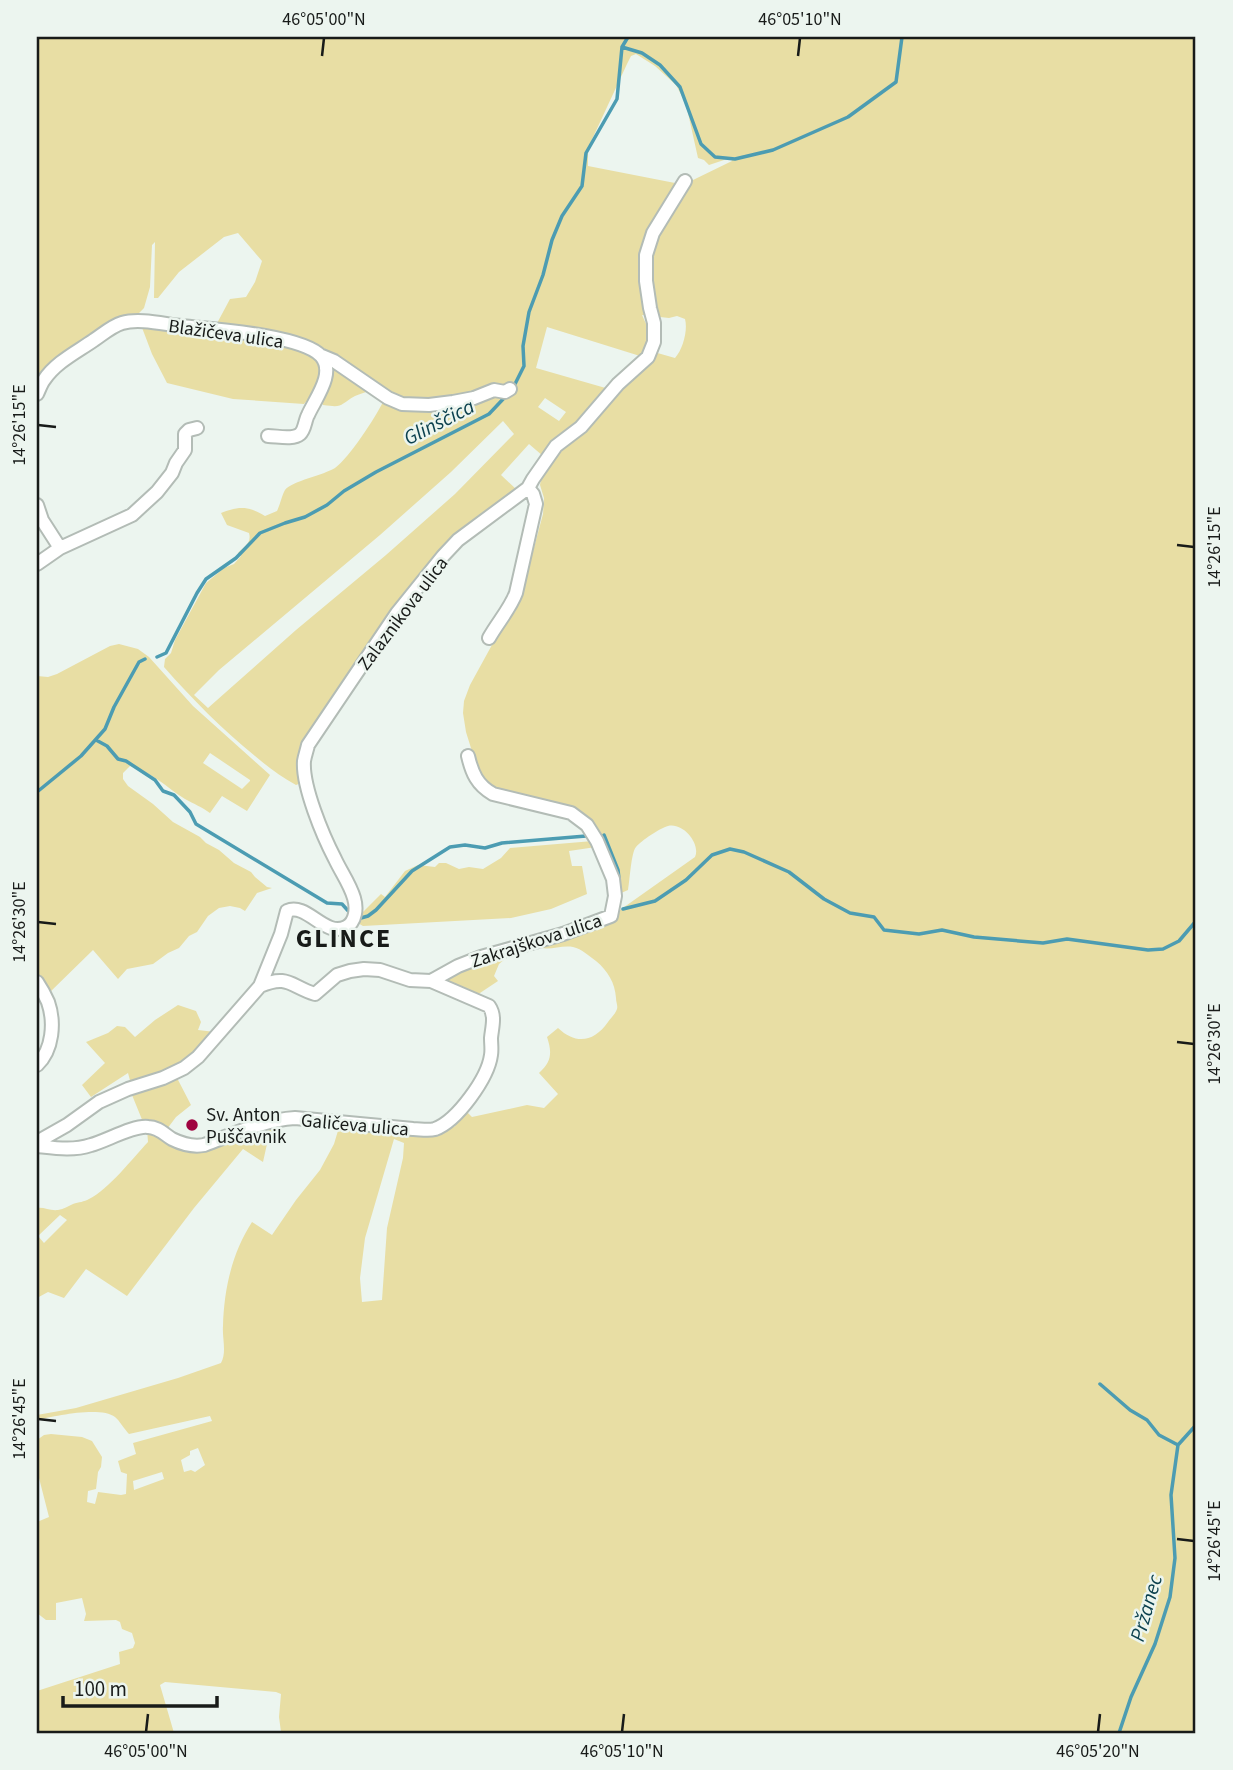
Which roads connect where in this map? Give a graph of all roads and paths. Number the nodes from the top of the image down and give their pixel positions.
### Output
1 (685, 181) dead end
2 (322, 356) junction
3 (510, 389) dead end
4 (37, 394) edge
5 (197, 428) dead end
6 (268, 436) dead end
7 (528, 488) junction
8 (37, 505) edge
9 (60, 548) junction
10 (37, 564) edge
11 (489, 638) dead end
12 (468, 756) dead end
13 (431, 981) junction
14 (37, 982) edge
15 (260, 986) junction
16 (37, 1065) edge
17 (37, 1144) edge

1 - 7 street, Zalaznikova ulica
2 - 3 street, Blažičeva ulica
2 - 4 street, Blažičeva ulica
2 - 6 street
5 - 9 street
7 - 11 street
7 - 15 street, Zalaznikova ulica
8 - 9 street
9 - 10 street
12 - 13 street, Zakrajškova ulica
13 - 15 street
13 - 17 street, Galičeva ulica
14 - 16 street
15 - 17 street

